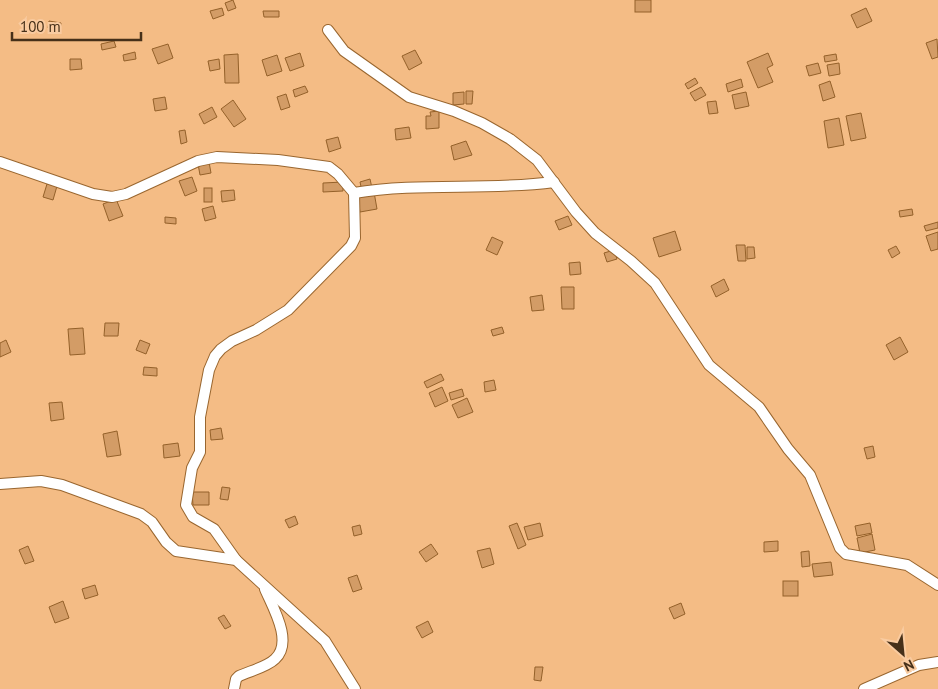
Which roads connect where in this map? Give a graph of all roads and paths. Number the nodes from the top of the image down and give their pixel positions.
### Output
1 (328, 30) dead end
2 (0, 162) edge
3 (554, 182) junction
4 (354, 193) junction
5 (0, 484) edge
6 (236, 560) junction
7 (938, 585) edge
8 (263, 586) junction
9 (938, 662) edge
10 (234, 689) edge
11 (355, 689) edge
12 (864, 689) edge

1 - 3 street
2 - 4 street
3 - 4 street
3 - 7 street
4 - 6 street
5 - 6 street
6 - 8 street
8 - 10 street
8 - 11 street
9 - 12 street

